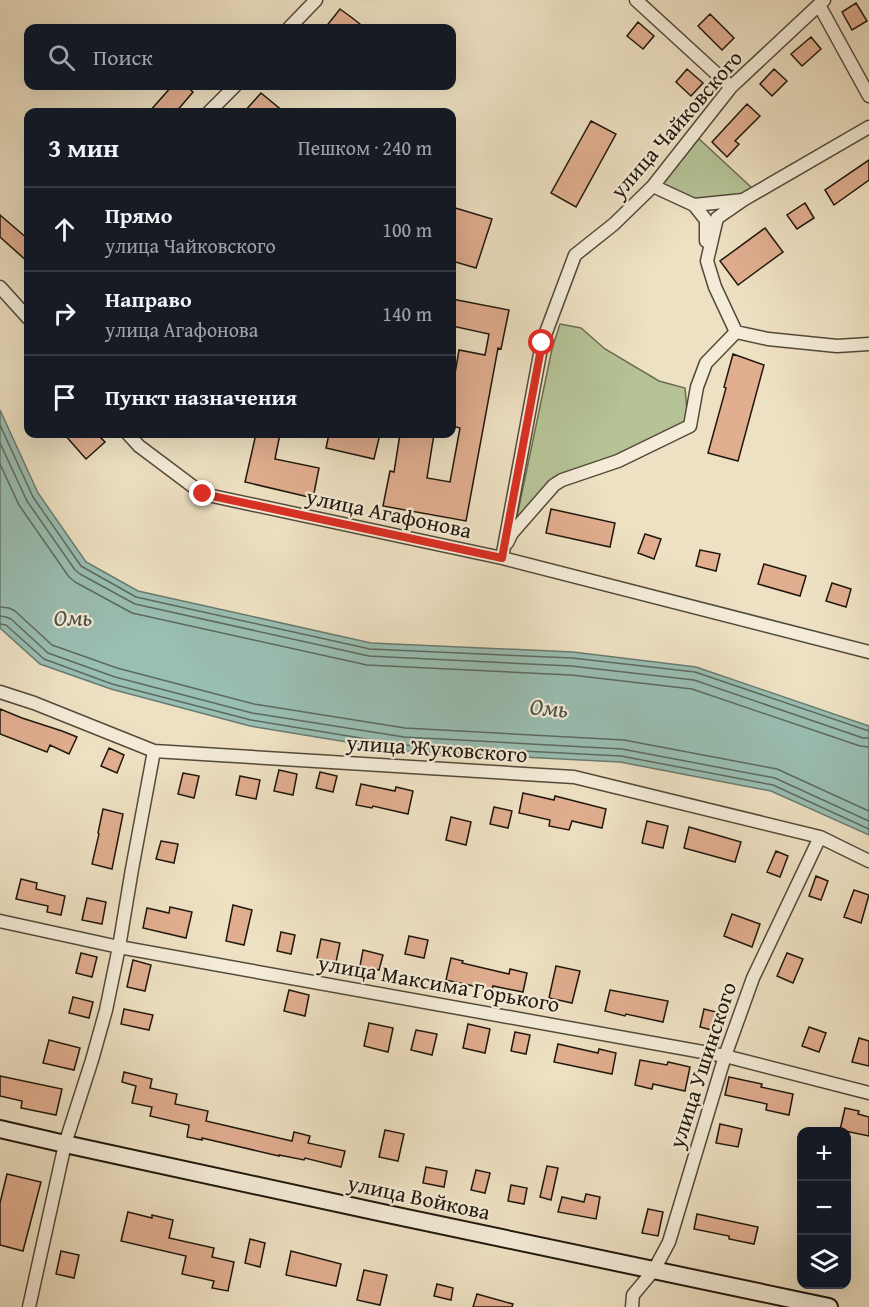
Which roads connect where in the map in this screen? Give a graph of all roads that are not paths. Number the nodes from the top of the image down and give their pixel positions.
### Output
1 (316, 0) edge
2 (636, 0) edge
3 (821, 3) edge
4 (293, 24) edge
5 (731, 87) junction
6 (231, 90) edge
7 (869, 96) edge
8 (213, 108) edge
9 (869, 127) edge
10 (653, 186) junction
11 (743, 200) junction
12 (694, 205) junction
13 (707, 261) junction
14 (0, 286) edge
15 (24, 309) edge
16 (736, 332) junction
17 (869, 344) edge
18 (132, 438) edge
19 (503, 554) junction
20 (869, 652) edge
21 (0, 692) edge
22 (154, 751) junction
23 (820, 837) junction
24 (869, 861) edge
25 (0, 921) edge
26 (119, 947) junction
27 (725, 1056) junction
28 (869, 1093) edge
29 (0, 1129) edge
30 (65, 1144) junction
31 (654, 1270) junction
32 (29, 1307) edge
33 (632, 1307) edge
34 (829, 1307) edge

1 - 4 street
2 - 5 street
3 - 5 street, улица Чайковского
3 - 7 street
5 - 10 street, улица Чайковского
6 - 8 street
9 - 11 street
10 - 12 street
10 - 19 street, улица Чайковского
11 - 12 street
11 - 13 street
12 - 13 street
13 - 16 street
14 - 15 street
16 - 17 street
16 - 19 street
18 - 19 street, улица Агафонова
19 - 20 street, улица Агафонова
21 - 22 street, улица Жуковского
22 - 23 street, улица Жуковского
22 - 26 street
23 - 24 street, улица Жуковского
23 - 27 street, улица Ушинского
25 - 26 street, улица Максима Горького
26 - 27 street, улица Максима Горького
26 - 30 street
27 - 28 street, улица Максима Горького
27 - 31 street, улица Ушинского
29 - 30 main road, улица Войкова
30 - 31 main road, улица Войкова
30 - 32 street
31 - 33 street, улица Ушинского
31 - 34 main road, улица Войкова

